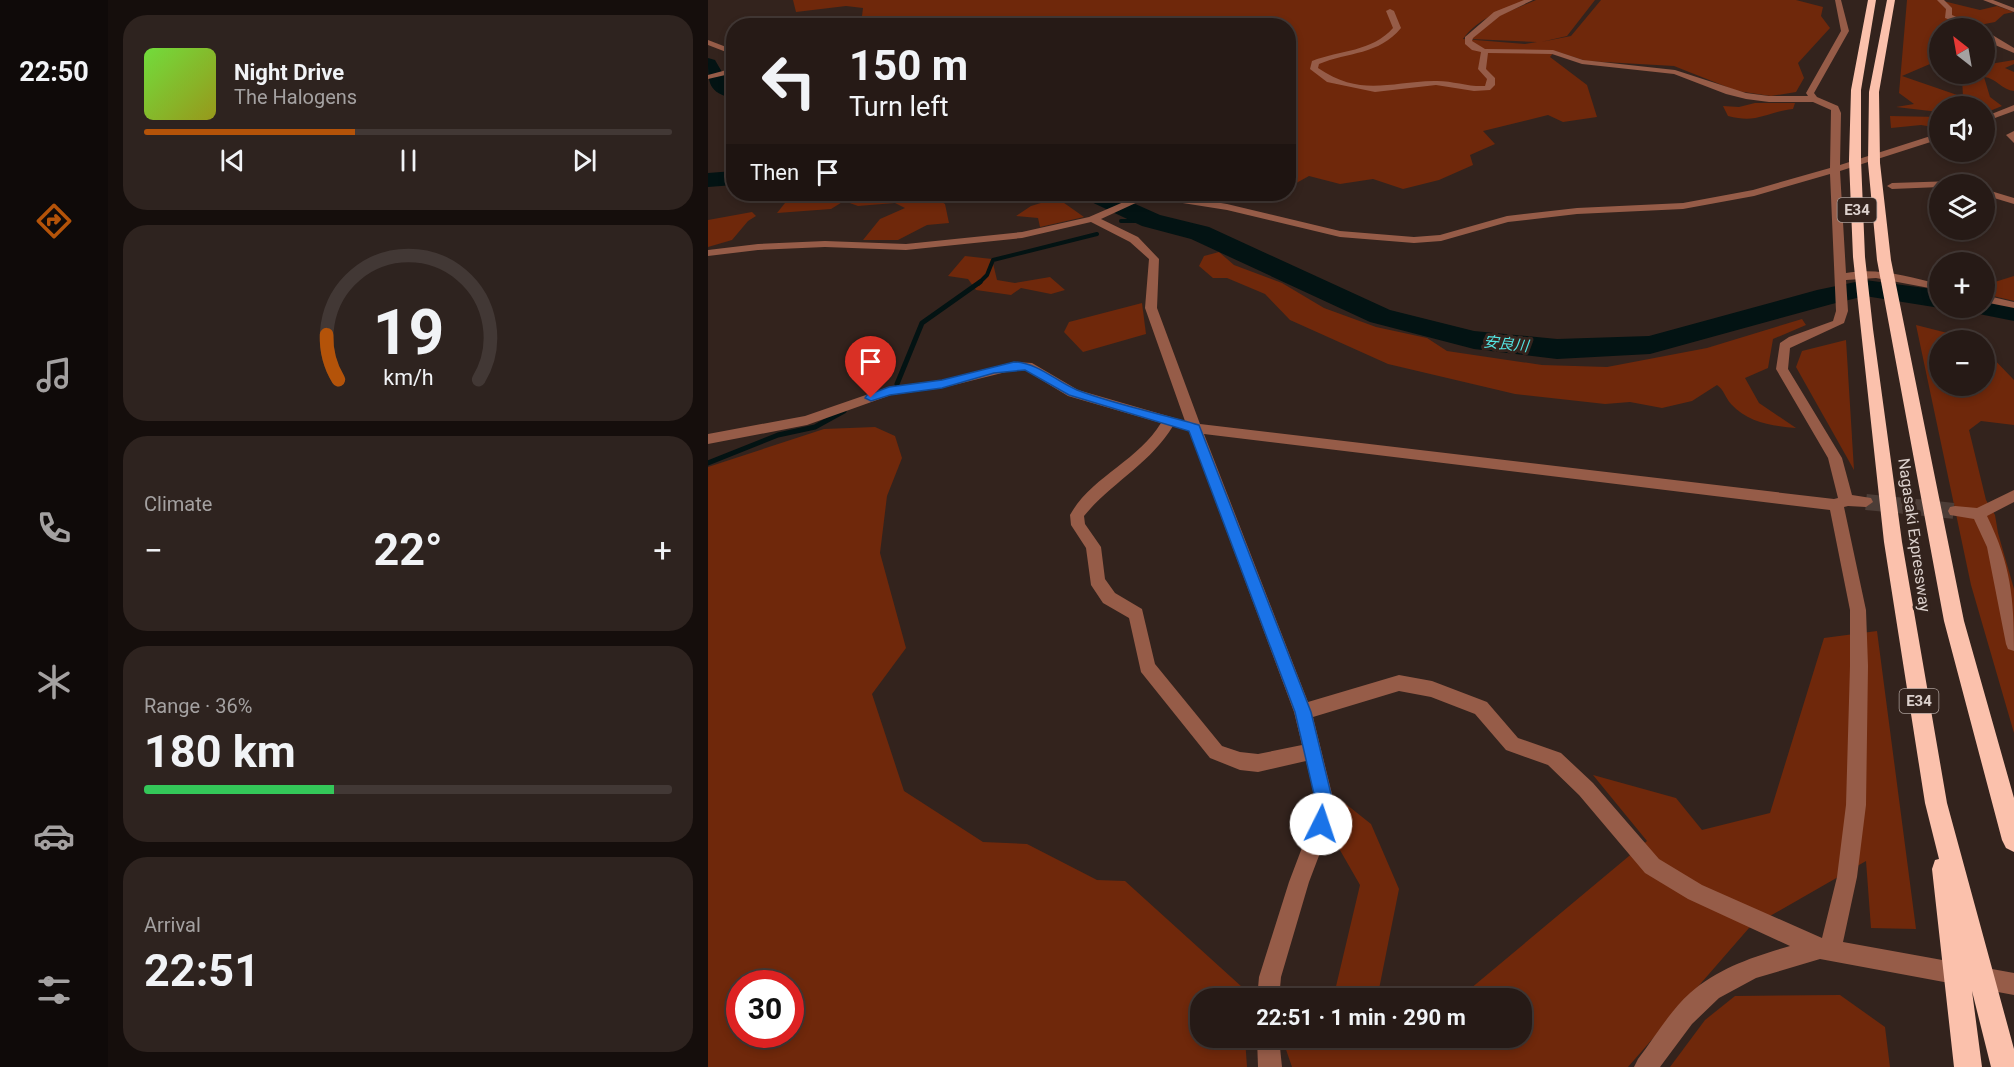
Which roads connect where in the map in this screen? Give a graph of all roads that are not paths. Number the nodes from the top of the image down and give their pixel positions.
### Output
1 (1530, 0) edge
2 (1838, 0) edge
3 (1872, 0) edge
4 (1891, 0) edge
5 (1940, 0) edge
6 (1986, 0) edge
7 (2014, 10) edge
8 (1390, 11) dead end
9 (1950, 18) edge
10 (1995, 41) edge
11 (708, 42) edge
12 (726, 50) edge
13 (1485, 51) junction
14 (2014, 51) edge
15 (726, 72) edge
16 (708, 77) edge
17 (1814, 99) junction
18 (2013, 108) edge
19 (1995, 115) edge
20 (2014, 134) edge
21 (1929, 140) edge
22 (2014, 140) edge
23 (1835, 170) junction
24 (1929, 185) edge
25 (1892, 186) dead end
26 (1995, 195) edge
27 (1133, 201) edge
28 (1189, 201) edge
29 (2014, 201) edge
30 (1095, 218) junction
31 (708, 253) edge
32 (1839, 278) junction
33 (1929, 285) edge
34 (1995, 300) edge
35 (2014, 304) edge
36 (1170, 420) junction
37 (1194, 428) junction
38 (708, 439) edge
39 (2014, 495) edge
40 (1866, 502) tunnel mouth
41 (1841, 503) junction
42 (1955, 512) tunnel mouth
43 (1979, 514) junction
44 (2014, 644) edge
45 (1303, 712) junction
46 (1313, 751) junction
47 (1936, 802) junction
48 (2014, 840) edge
49 (1825, 949) junction
50 (2014, 984) edge
51 (1269, 988) edge
52 (1269, 1048) edge
53 (1270, 1067) edge
54 (1646, 1067) edge
55 (1968, 1067) edge
56 (2005, 1067) edge

1 - 13 street
2 - 17 street
3 - 47 highway, Nagasaki Expressway / E34
4 - 48 highway, Nagasaki Expressway / E34
5 - 9 street
6 - 7 street
8 - 13 street
10 - 14 street
11 - 12 street
13 - 17 street
15 - 16 street
17 - 23 street
18 - 19 street
20 - 22 street
21 - 23 street
23 - 28 street
23 - 32 street
24 - 25 street
26 - 29 street
27 - 30 street
30 - 31 street
30 - 37 street
32 - 33 street
32 - 41 street
34 - 35 street
36 - 37 street
36 - 38 street
36 - 46 street
37 - 41 street
37 - 45 street
39 - 43 street
40 - 41 street
41 - 49 street
42 - 43 street
43 - 44 street
45 - 46 street
45 - 49 street
46 - 51 street
47 - 55 highway
47 - 56 highway, Nagasaki Expressway / E34
49 - 50 street
49 - 54 street
52 - 53 street

